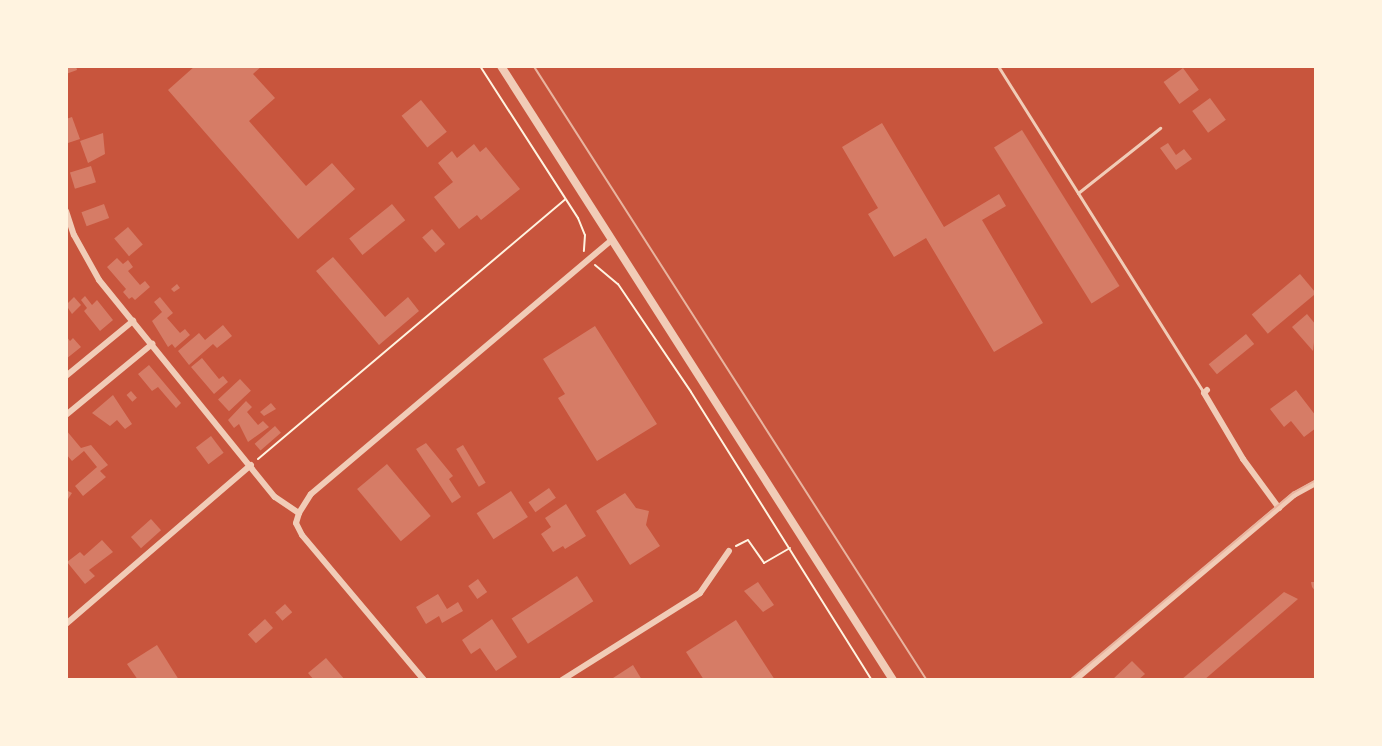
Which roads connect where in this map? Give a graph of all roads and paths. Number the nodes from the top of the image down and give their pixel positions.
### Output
1 (480, 66) edge
2 (501, 66) edge
3 (998, 66) edge
4 (1160, 128) dead end
5 (1078, 193) junction
6 (565, 200) junction
7 (66, 211) edge
8 (612, 240) junction
9 (590, 259) junction
10 (133, 321) junction
11 (152, 344) junction
12 (66, 376) edge
13 (1206, 392) joint
14 (66, 415) edge
15 (251, 465) junction
16 (1316, 483) edge
17 (1279, 508) junction
18 (298, 513) junction
19 (790, 548) junction
20 (729, 550) joint
21 (66, 624) edge
22 (424, 680) edge
23 (562, 680) edge
24 (872, 680) edge
25 (893, 680) edge
26 (1075, 680) edge

1 - 6 path
2 - 8 street
3 - 5 lane
4 - 5 lane
5 - 13 lane
6 - 9 path
6 - 15 path
7 - 10 street
8 - 9 street
8 - 25 street
9 - 18 street
9 - 19 path
10 - 11 street
10 - 12 street
11 - 14 street
11 - 15 street
13 - 17 street
15 - 18 street
15 - 21 street
16 - 17 street
17 - 26 street
18 - 22 street
19 - 20 path
19 - 24 path
20 - 23 street

